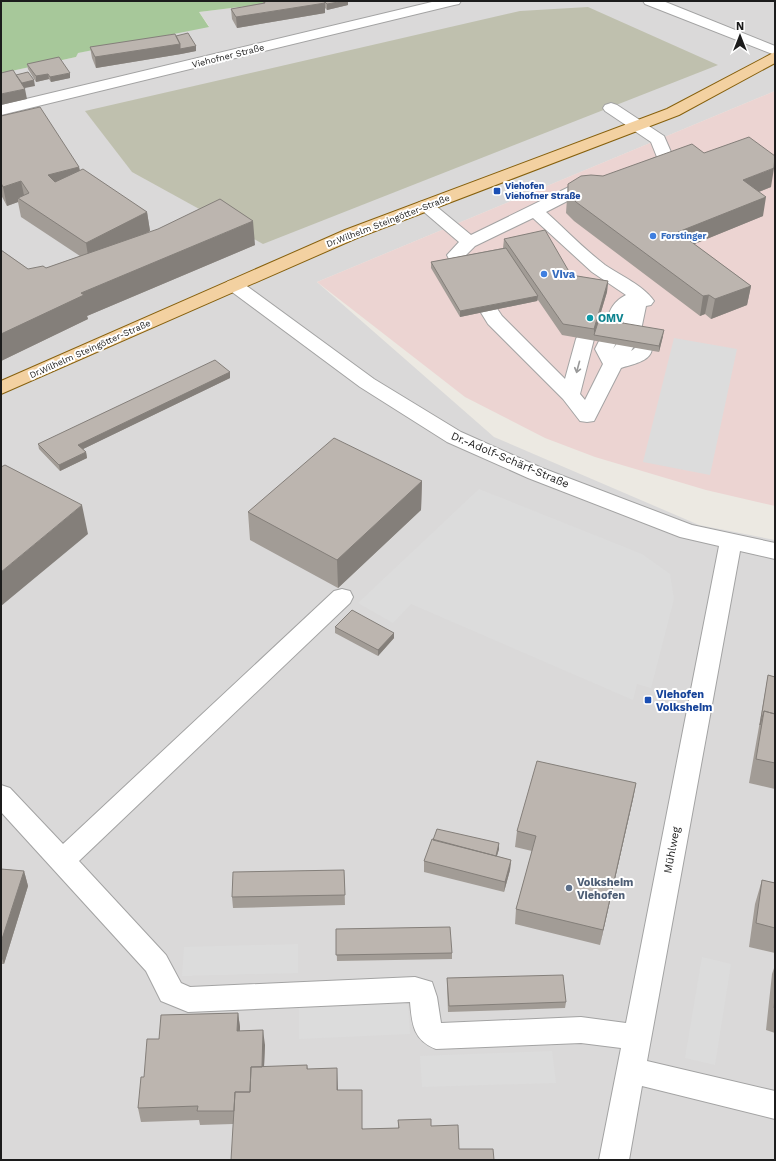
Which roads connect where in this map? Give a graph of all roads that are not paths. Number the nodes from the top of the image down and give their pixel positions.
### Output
1 (454, 1) edge
2 (650, 1) edge
3 (775, 51) edge
4 (775, 57) edge
5 (611, 108) dead end
6 (1, 110) edge
7 (638, 125) junction
8 (425, 206) junction
9 (535, 211) junction
10 (469, 242) junction
11 (458, 261) edge
12 (598, 268) junction
13 (234, 285) junction
14 (600, 291) edge
15 (639, 295) junction
16 (489, 311) edge
17 (628, 338) junction
18 (585, 339) edge
19 (613, 364) junction
20 (1, 388) edge
21 (570, 395) junction
22 (731, 541) junction
23 (775, 551) edge
24 (342, 597) dead end
25 (1, 795) edge
26 (62, 861) junction
27 (637, 1037) junction
28 (631, 1070) junction
29 (775, 1105) edge
30 (614, 1160) edge

1 - 6 street, Viehofner Straße
2 - 3 street
4 - 7 main road, Dr.Wilhelm Steingötter-Straße
5 - 7 street
7 - 8 main road, Dr.Wilhelm Steingötter-Straße
7 - 9 street
8 - 10 street
8 - 13 main road, Dr.Wilhelm Steingötter-Straße
9 - 10 street
9 - 12 street
10 - 11 street
12 - 14 street
12 - 15 street
13 - 20 main road, Dr.Wilhelm Steingötter-Straße
13 - 22 street, Dr.-Adolf-Schärf-Straße
15 - 17 street
15 - 17 street
16 - 21 street
17 - 19 street
17 - 19 street
18 -> 21 street
19 - 21 street
22 - 23 street, Dr.-Adolf-Schärf-Straße
22 - 27 street, Mühlweg
24 - 26 street
25 - 26 street
26 - 27 street
27 - 28 street, Mühlweg
28 - 29 street
28 - 30 street, Mühlweg

